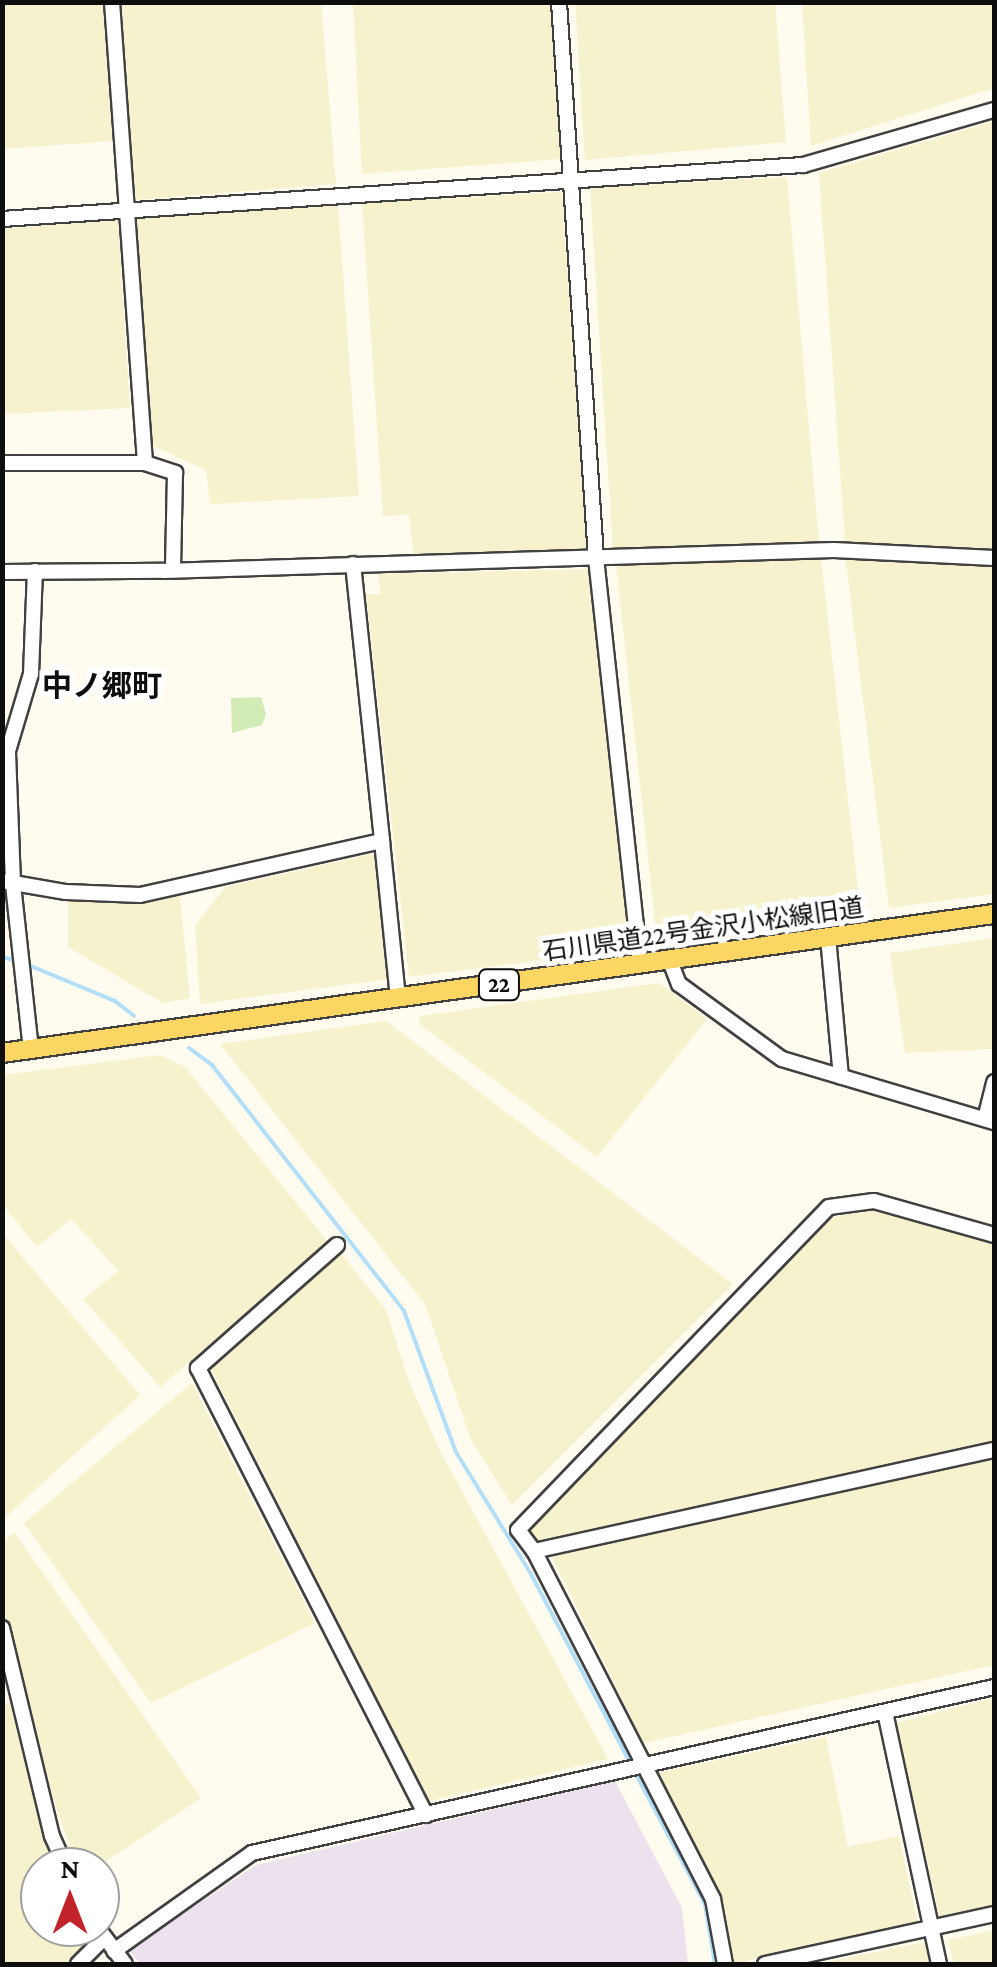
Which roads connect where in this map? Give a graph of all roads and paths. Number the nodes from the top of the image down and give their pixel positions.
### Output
1 (112, 2) edge
2 (559, 2) edge
3 (994, 110) edge
4 (571, 181) junction
5 (126, 211) junction
6 (2, 219) edge
7 (2, 463) edge
8 (144, 463) junction
9 (596, 558) junction
10 (994, 558) edge
11 (353, 564) junction
12 (173, 569) junction
13 (35, 571) junction
14 (2, 572) edge
15 (8, 728) edge
16 (382, 840) junction
17 (8, 882) edge
18 (994, 914) edge
19 (828, 937) junction
20 (670, 960) junction
21 (640, 965) junction
22 (398, 999) junction
23 (31, 1050) junction
24 (2, 1054) edge
25 (841, 1076) junction
26 (994, 1082) edge
27 (990, 1121) edge
28 (994, 1235) edge
29 (337, 1245) dead end
30 (994, 1450) edge
31 (534, 1551) junction
32 (2, 1628) edge
33 (994, 1687) edge
34 (885, 1712) junction
35 (648, 1767) junction
36 (426, 1815) junction
37 (57, 1847) edge
38 (994, 1914) edge
39 (930, 1928) junction
40 (120, 1930) edge
41 (96, 1947) edge
42 (78, 1964) edge
43 (725, 1964) edge
44 (765, 1964) edge
45 (939, 1964) edge

1 - 5 street
2 - 4 street
3 - 4 street
4 - 5 street
4 - 9 street
5 - 6 street
5 - 8 street
7 - 8 street
8 - 12 street
9 - 10 street
9 - 11 street
9 - 21 street
11 - 12 street
11 - 16 street
12 - 13 street
13 - 14 street
13 - 15 street
15 - 17 street
16 - 17 street
16 - 22 street
17 - 23 street
18 - 19 main road, 石川県道22号金沢小松線旧道 / 22
19 - 20 main road, 石川県道22号金沢小松線旧道 / 22
19 - 25 street
20 - 21 main road, 石川県道22号金沢小松線旧道 / 22
20 - 25 street
21 - 22 main road, 石川県道22号金沢小松線旧道 / 22
22 - 23 main road, 石川県道22号金沢小松線旧道 / 22
23 - 24 main road, 石川県道22号金沢小松線旧道 / 22
25 - 27 street
26 - 27 street
28 - 31 street
29 - 36 street
30 - 31 street
31 - 35 street
32 - 37 street
33 - 34 street
34 - 35 street
34 - 39 street
35 - 36 street
35 - 43 street
36 - 40 street
38 - 39 street
39 - 44 street
39 - 45 street
41 - 42 street

